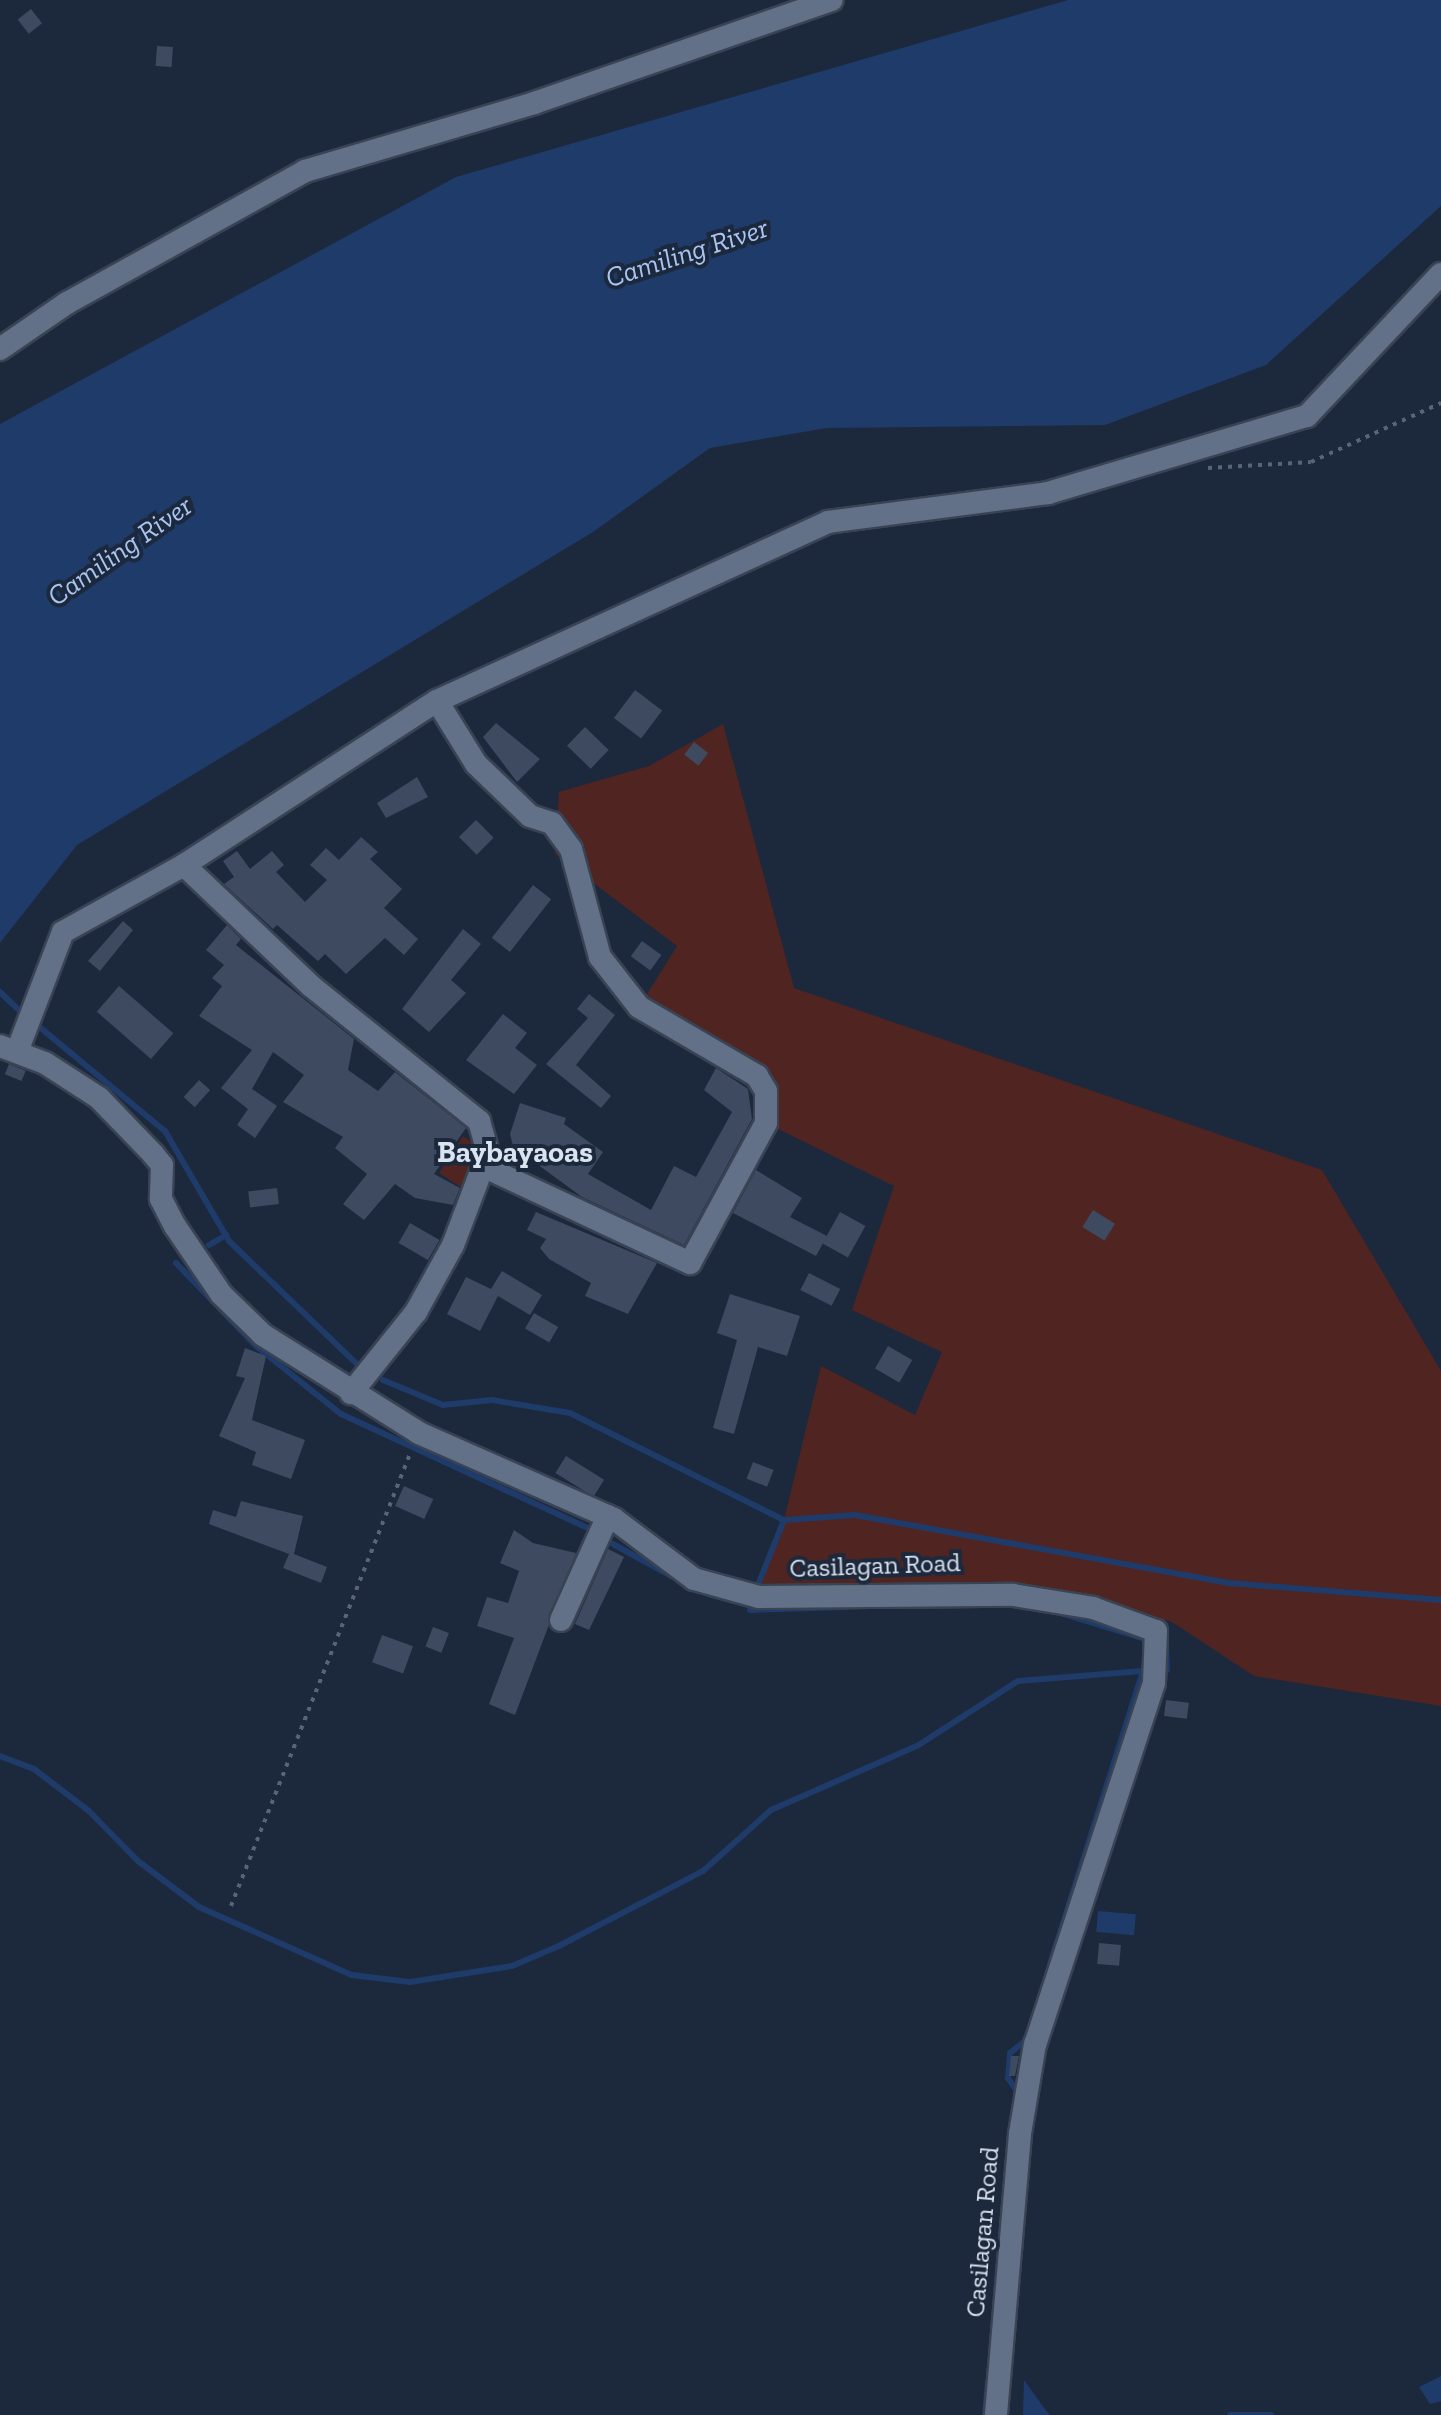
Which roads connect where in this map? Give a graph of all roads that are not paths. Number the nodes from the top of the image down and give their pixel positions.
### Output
1 (832, 0) edge
2 (1441, 274) edge
3 (0, 349) edge
4 (437, 701) junction
5 (184, 865) junction
6 (9, 1048) edge
7 (485, 1167) junction
8 (351, 1393) junction
9 (608, 1516) junction
10 (561, 1620) dead end
11 (996, 2415) edge

1 - 3 street
2 - 4 street
4 - 5 street
4 - 7 street
5 - 6 street
5 - 7 street
6 - 8 street, Casilagan Road
7 - 8 street
8 - 9 street, Casilagan Road
9 - 10 street
9 - 11 street, Casilagan Road

